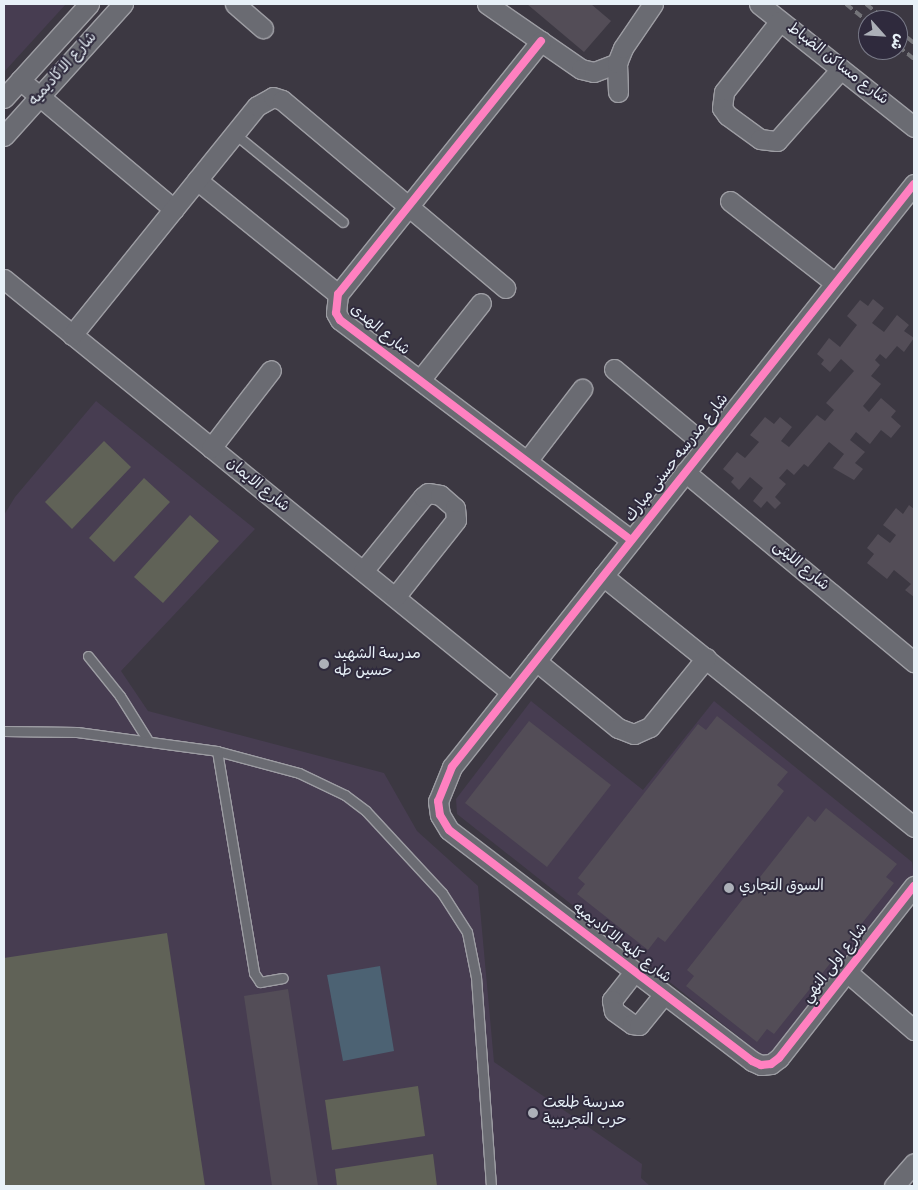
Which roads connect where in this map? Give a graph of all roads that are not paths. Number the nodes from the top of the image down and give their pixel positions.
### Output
1 (89, 4) edge
2 (123, 4) edge
3 (235, 4) edge
4 (487, 4) edge
5 (653, 4) edge
6 (760, 4) edge
7 (780, 21) junction
8 (263, 28) dead end
9 (541, 41) junction
10 (617, 63) junction
11 (842, 69) junction
12 (20, 80) junction
13 (618, 92) dead end
14 (39, 97) junction
15 (4, 98) edge
16 (914, 127) edge
17 (235, 134) junction
18 (4, 136) edge
19 (197, 180) junction
20 (914, 184) edge
21 (730, 200) dead end
22 (408, 207) junction
23 (174, 209) junction
24 (343, 222) dead end
25 (4, 279) edge
26 (835, 283) junction
27 (505, 288) dead end
28 (338, 294) junction
29 (481, 303) dead end
30 (72, 335) junction
31 (614, 369) dead end
32 (271, 370) dead end
33 (420, 380) junction
34 (582, 388) dead end
35 (706, 446) junction
36 (211, 448) junction
37 (527, 461) junction
38 (685, 472) junction
39 (631, 540) junction
40 (363, 571) junction
41 (603, 576) junction
42 (395, 597) junction
43 (88, 656) dead end
44 (706, 658) junction
45 (536, 661) junction
46 (914, 662) edge
47 (511, 692) junction
48 (4, 730) edge
49 (147, 739) junction
50 (217, 751) junction
51 (914, 827) edge
52 (450, 830) joint
53 (914, 886) edge
54 (634, 972) junction
55 (847, 972) junction
56 (282, 978) dead end
57 (664, 995) junction
58 (914, 1030) edge
59 (779, 1058) joint
60 (914, 1163) edge
61 (491, 1186) edge
62 (894, 1186) edge

1 - 12 street, شارع الاكاديميه
2 - 14 street, شارع الاكاديميه
3 - 8 street
4 - 9 street
5 - 10 street
6 - 7 street, شارع مساكن الضباط
7 - 11 street, شارع مساكن الضباط
7 - 11 street
9 - 10 street
9 - 22 street, شارع الهدى
10 - 13 street
11 - 16 street, شارع مساكن الضباط
12 - 14 street
12 - 15 street, شارع الاكاديميه
14 - 18 street, شارع الاكاديميه
14 - 23 street
17 - 19 street
17 - 22 street
17 - 24 lane
19 - 23 street
19 - 28 street
20 - 26 street, شارع مدرسه حسنى مبارك
21 - 26 street
22 - 27 street
22 - 28 street, شارع الهدى
23 - 30 street
25 - 30 street, شارع الايمان
26 - 35 street, شارع مدرسه حسنى مبارك
28 - 33 street, شارع الهدى
29 - 33 street
30 - 36 street, شارع الايمان
31 - 35 street
32 - 36 street
33 - 37 street, شارع الهدى
34 - 37 street
35 - 38 street, شارع مدرسه حسنى مبارك
36 - 40 street, شارع الايمان
37 - 39 street, شارع الهدى
38 - 39 street, شارع مدرسه حسنى مبارك
38 - 46 street, شارع الليثى
39 - 41 street, شارع مدرسه حسنى مبارك
40 - 42 street, شارع الايمان
40 - 42 street
41 - 44 street
41 - 45 street, شارع مدرسه حسنى مبارك
42 - 47 street, شارع الايمان
43 - 49 lane
44 - 45 street
44 - 51 street
45 - 47 street, شارع مدرسه حسنى مبارك
47 - 52 street, شارع مدرسه حسنى مبارك
48 - 49 lane
49 - 50 lane
50 - 56 lane
50 - 61 lane
52 - 54 street, شارع كليه الاكاديميه
53 - 55 street, شارع اولى النهي
54 - 57 street, شارع كليه الاكاديميه
54 - 57 street
55 - 58 street
55 - 59 street, شارع اولى النهي
57 - 59 street, شارع كليه الاكاديميه
60 - 62 street

